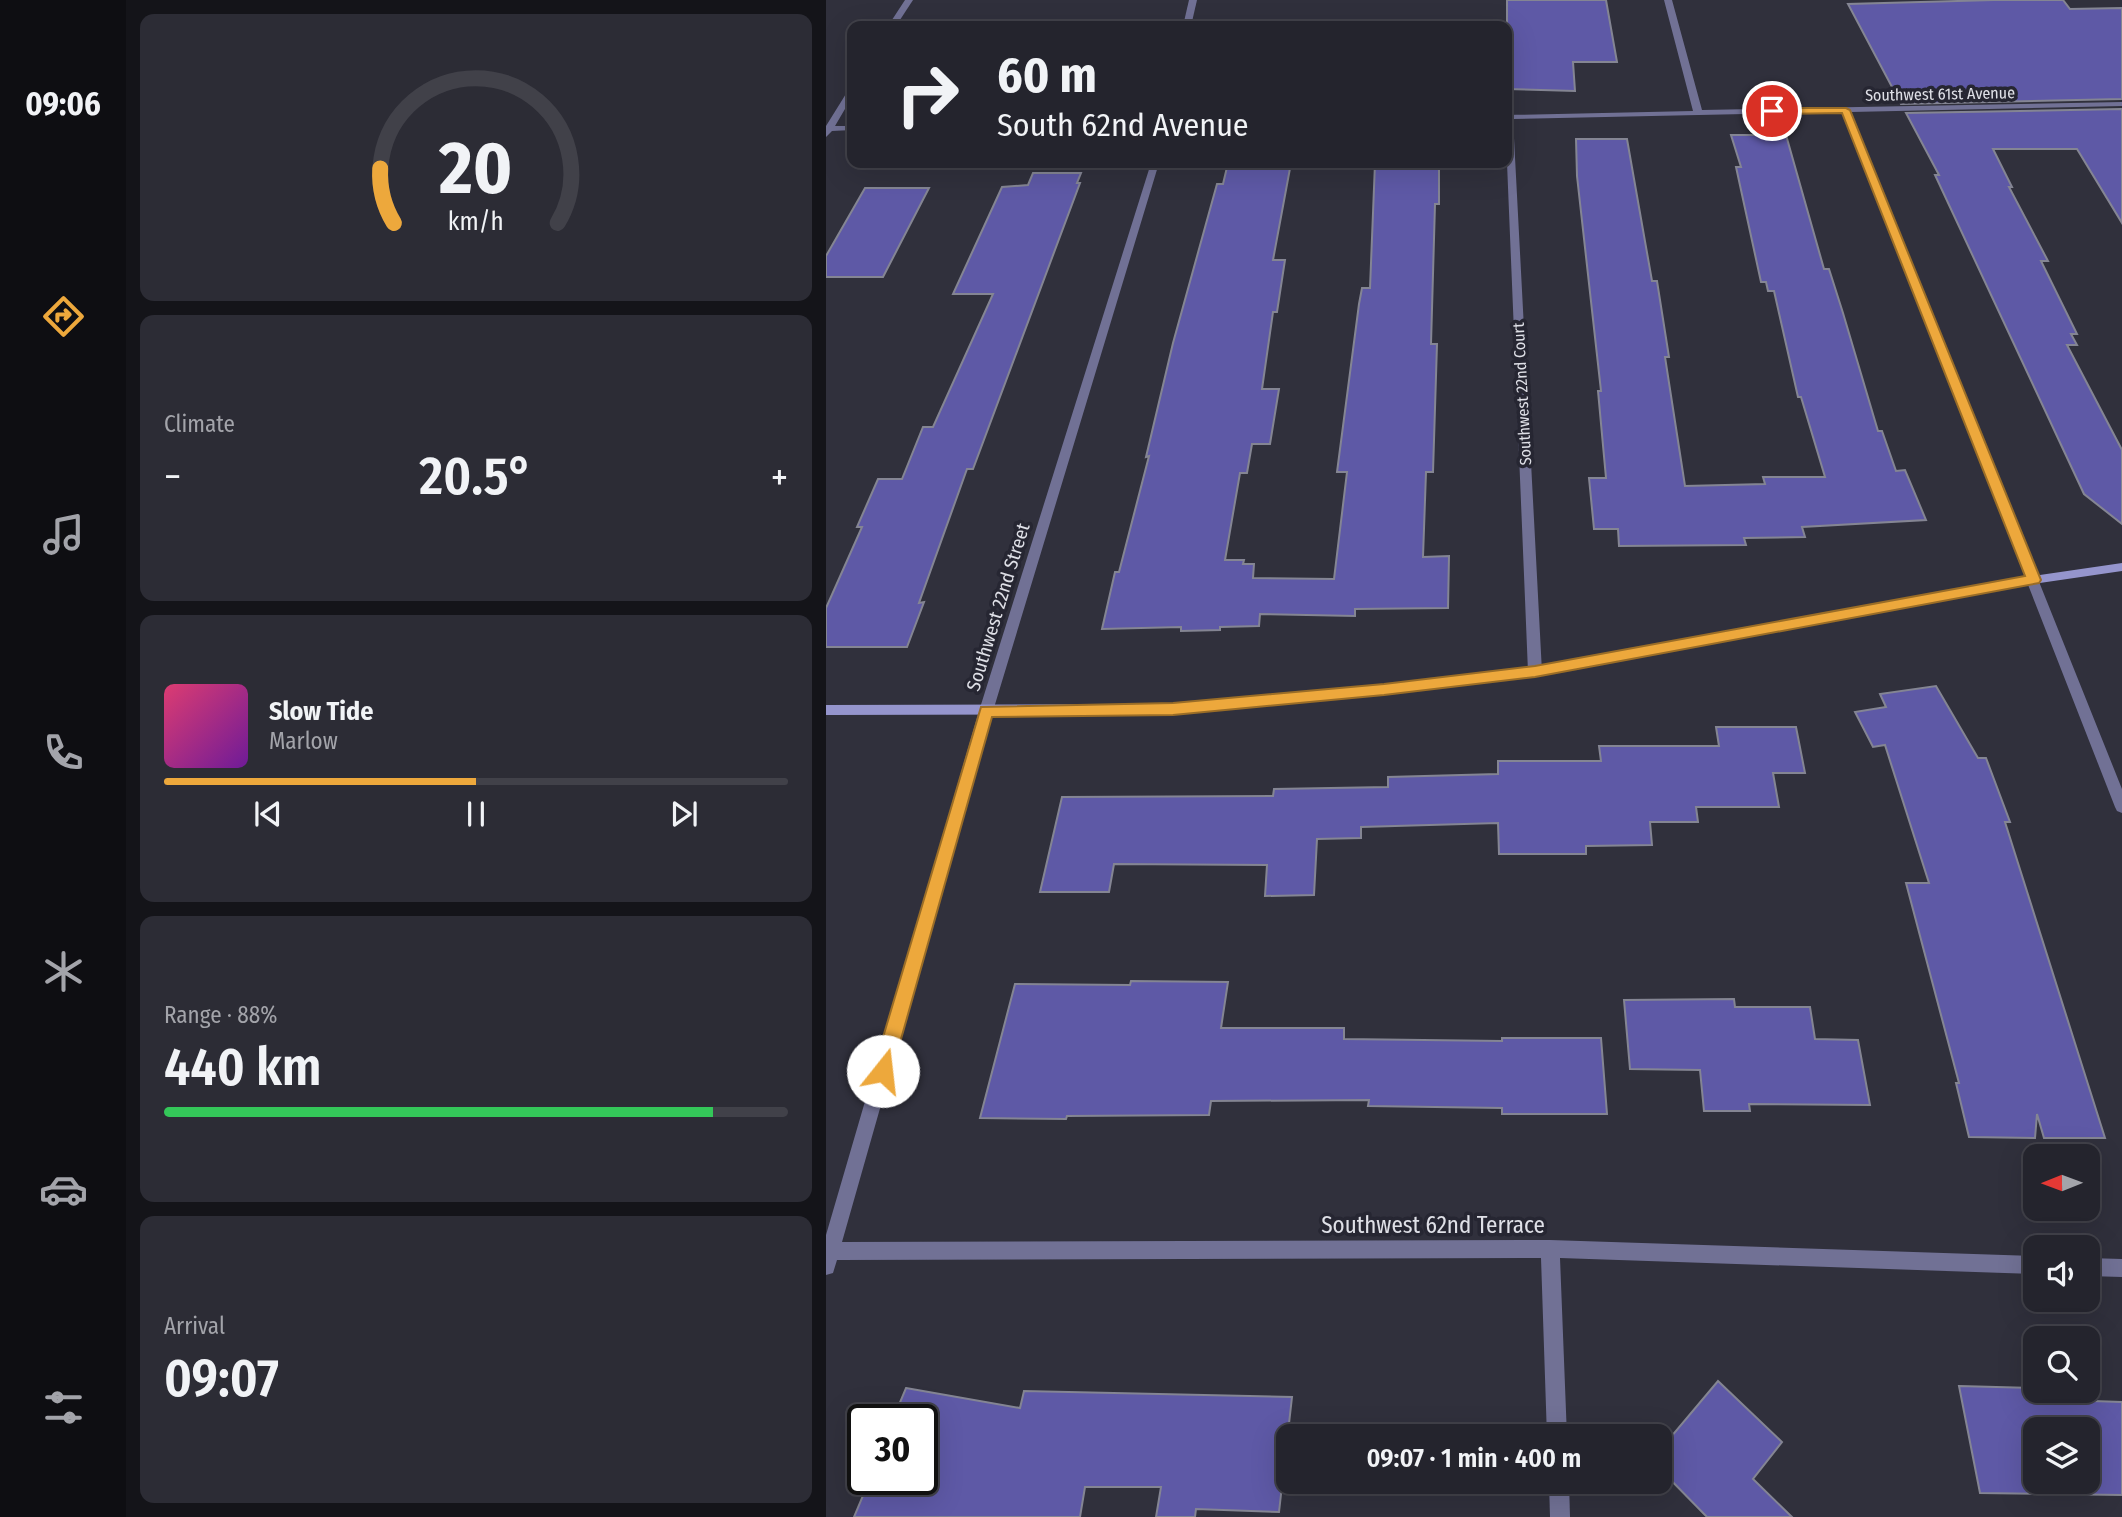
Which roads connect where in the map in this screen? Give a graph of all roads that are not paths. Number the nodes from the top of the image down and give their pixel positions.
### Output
1 (909, 0) edge
2 (1193, 0) edge
3 (1668, 0) edge
4 (895, 21) edge
5 (1188, 21) edge
6 (847, 100) edge
7 (2122, 104) edge
8 (1846, 110) junction
9 (1699, 112) junction
10 (1512, 117) edge
11 (847, 128) edge
12 (827, 130) edge
13 (1153, 168) edge
14 (1510, 168) edge
15 (2122, 567) edge
16 (2034, 580) junction
17 (1535, 671) junction
18 (826, 710) edge
19 (986, 711) junction
20 (2122, 807) edge
21 (1550, 1249) junction
22 (828, 1258) edge
23 (2023, 1265) edge
24 (2100, 1267) edge
25 (2122, 1268) edge
26 (1557, 1424) edge
27 (1559, 1494) edge
28 (1560, 1517) edge

1 - 4 street
2 - 5 street
3 - 9 street
6 - 12 street
7 - 8 street, Southwest 61st Avenue
8 - 9 street, Southwest 61st Avenue
8 - 16 street
9 - 10 street, Southwest 61st Avenue
11 - 12 street
13 - 19 street, Southwest 22nd Street
14 - 17 street, Southwest 22nd Court
15 - 16 street
16 - 17 street
16 - 20 street
17 - 19 street
18 - 19 street
19 - 22 street, Southwest 22nd Street
21 - 22 street, Southwest 62nd Terrace
21 - 23 street, Southwest 62nd Terrace
21 - 26 street
24 - 25 street
27 - 28 street

